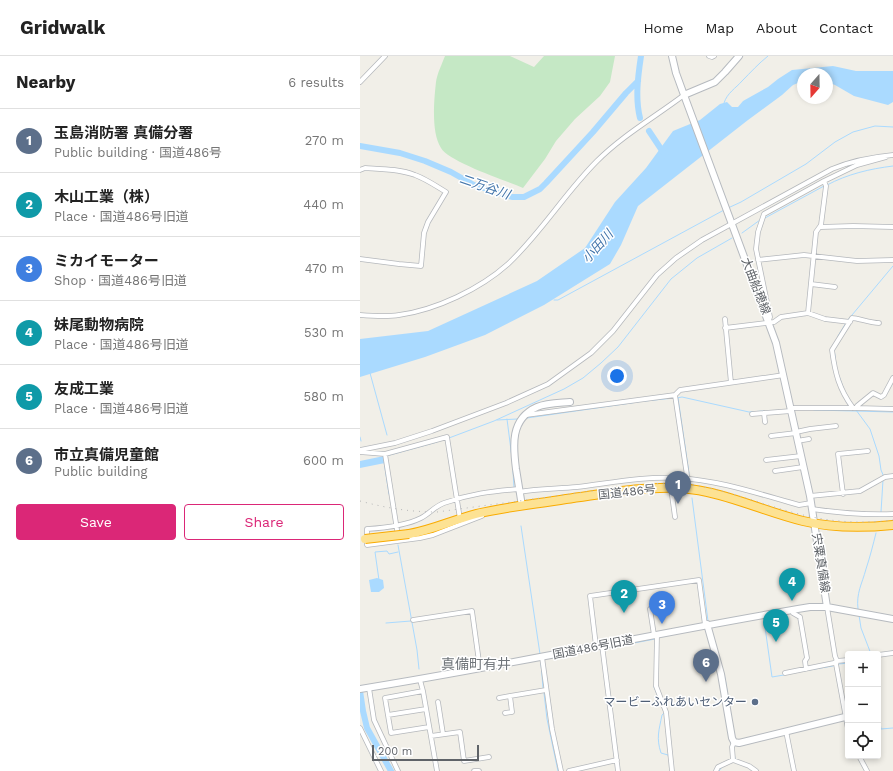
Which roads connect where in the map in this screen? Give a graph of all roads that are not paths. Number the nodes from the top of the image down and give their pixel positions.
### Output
1 (385, 56) edge
2 (672, 56) edge
3 (709, 56) edge
4 (714, 56) edge
5 (739, 56) edge
6 (360, 82) edge
7 (685, 97) junction
8 (891, 155) edge
9 (360, 170) edge
10 (825, 184) junction
11 (732, 223) junction
12 (821, 227) junction
13 (893, 228) edge
14 (812, 256) junction
15 (360, 259) edge
16 (758, 260) junction
17 (893, 260) edge
18 (811, 284) junction
19 (835, 287) dead end
20 (808, 313) junction
21 (360, 315) edge
22 (725, 319) dead end
23 (769, 322) junction
24 (850, 322) junction
25 (879, 323) dead end
26 (725, 328) junction
27 (784, 375) junction
28 (893, 378) edge
29 (731, 383) junction
30 (675, 395) junction
31 (570, 402) dead end
32 (855, 408) junction
33 (893, 409) edge
34 (791, 410) junction
35 (764, 413) junction
36 (752, 414) dead end
37 (524, 418) junction
38 (765, 422) dead end
39 (836, 426) dead end
40 (796, 433) junction
41 (771, 436) dead end
42 (809, 440) dead end
43 (798, 441) junction
44 (868, 450) dead end
45 (360, 451) edge
46 (386, 456) junction
47 (801, 456) junction
48 (766, 460) dead end
49 (803, 467) junction
50 (775, 471) dead end
51 (893, 476) edge
52 (687, 478) junction
53 (671, 488) junction
54 (689, 489) junction
55 (519, 491) junction
56 (844, 494) junction
57 (810, 496) junction
58 (457, 499) junction
59 (522, 506) junction
60 (812, 506) junction
61 (493, 510) junction
62 (893, 514) edge
63 (675, 517) dead end
64 (460, 519) junction
65 (815, 523) junction
66 (397, 525) junction
67 (893, 525) edge
68 (362, 539) edge
69 (399, 542) junction
70 (827, 607) junction
71 (650, 609) dead end
72 (792, 610) junction
73 (893, 619) edge
74 (413, 620) dead end
75 (706, 625) junction
76 (656, 634) junction
77 (599, 646) junction
78 (715, 652) junction
79 (893, 653) edge
80 (881, 655) edge
81 (542, 656) junction
82 (697, 656) dead end
83 (845, 660) edge
84 (837, 661) junction
85 (480, 669) junction
86 (806, 669) junction
87 (785, 673) dead end
88 (420, 680) junction
89 (364, 688) edge
90 (544, 690) junction
91 (423, 691) junction
92 (510, 696) junction
93 (499, 698) dead end
94 (438, 702) dead end
95 (426, 709) junction
96 (505, 714) dead end
97 (388, 715) junction
98 (845, 717) joint
99 (429, 727) junction
100 (360, 728) edge
101 (786, 731) junction
102 (443, 734) junction
103 (431, 736) junction
104 (734, 742) junction
105 (489, 757) dead end
106 (861, 759) edge
107 (616, 760) junction
108 (733, 760) junction
109 (398, 770) edge
110 (380, 771) edge
111 (437, 771) edge
112 (474, 771) edge
113 (478, 771) edge
114 (560, 771) edge
115 (569, 771) edge
116 (618, 771) edge
117 (672, 771) edge
118 (716, 771) edge
119 (756, 771) edge
120 (794, 771) edge
121 (867, 771) edge

1 - 6 street
2 - 7 street, 大曲船穂線
3 - 4 street
5 - 7 street
7 - 11 street, 大曲船穂線
7 - 21 street
8 - 10 street
8 - 11 street
9 - 15 street
10 - 12 street
10 - 16 street
11 - 23 street, 大曲船穂線
11 - 45 street
12 - 13 street
12 - 14 street
14 - 16 street
14 - 17 street
14 - 18 street
16 - 23 street
18 - 19 street
18 - 20 street
20 - 23 street
20 - 24 street
22 - 26 street
23 - 26 street
23 - 27 street, 大曲船穂線
24 - 25 street
24 - 32 street
26 - 29 street
27 - 29 street
27 - 34 street, 大曲船穂線
28 - 32 street
29 - 30 street
30 - 37 street
30 - 52 street
31 - 37 street
32 - 33 street
32 - 34 street
34 - 35 street
34 - 40 street, 大曲船穂線
35 - 36 street
35 - 38 street
37 - 55 street
39 - 40 street
40 - 41 street
40 - 43 street, 大曲船穂線
42 - 43 street
43 - 47 street, 大曲船穂線
44 - 56 street
45 - 46 street
46 - 58 street
46 - 66 street
47 - 48 street
47 - 49 street, 大曲船穂線
49 - 50 street
49 - 57 street, 大曲船穂線
51 - 56 street
52 - 54 street
52 - 55 street
52 - 60 street
53 - 54 highway, 国道486号
53 - 59 highway, 国道486号
53 - 63 street
54 - 65 highway, 国道486号
55 - 58 street
55 - 59 street
56 - 57 street
57 - 60 street, 大曲船穂線
58 - 64 street
58 - 66 street
59 - 61 highway, 国道486号
60 - 62 street
60 - 65 street, 大曲船穂線
61 - 64 highway, 国道486号
61 - 69 street
64 - 68 highway, 国道486号, bridge
65 - 67 highway, 国道486号
65 - 70 street, 宍粟真備線
66 - 69 street
66 - 69 street
70 - 72 street, 国道486号旧道
70 - 73 street, 宍粟真備線
70 - 84 street
71 - 76 street
72 - 75 street, 国道486号旧道
72 - 86 street
74 - 85 street
75 - 76 street, 国道486号旧道
75 - 77 street
75 - 78 street
76 - 77 street, 国道486号旧道
76 - 117 street
77 - 81 street, 国道486号旧道
77 - 107 street
78 - 82 street
78 - 104 street
79 - 80 street
81 - 85 street, 国道486号旧道
81 - 90 street
83 - 84 street
84 - 86 street
84 - 98 street
85 - 88 street, 国道486号旧道
86 - 87 street
88 - 89 street, 国道486号旧道
88 - 91 street
89 - 109 street
90 - 92 street
90 - 114 street
91 - 95 street
91 - 97 street
92 - 93 street
92 - 96 street
94 - 102 street
95 - 97 street
95 - 99 street
97 - 99 street
98 - 101 street
99 - 103 street
100 - 110 street
101 - 104 street
101 - 120 street
102 - 103 street
102 - 105 street
103 - 111 street
104 - 108 street
106 - 121 street
107 - 115 street
107 - 116 street
108 - 118 street
108 - 119 street
112 - 113 street

